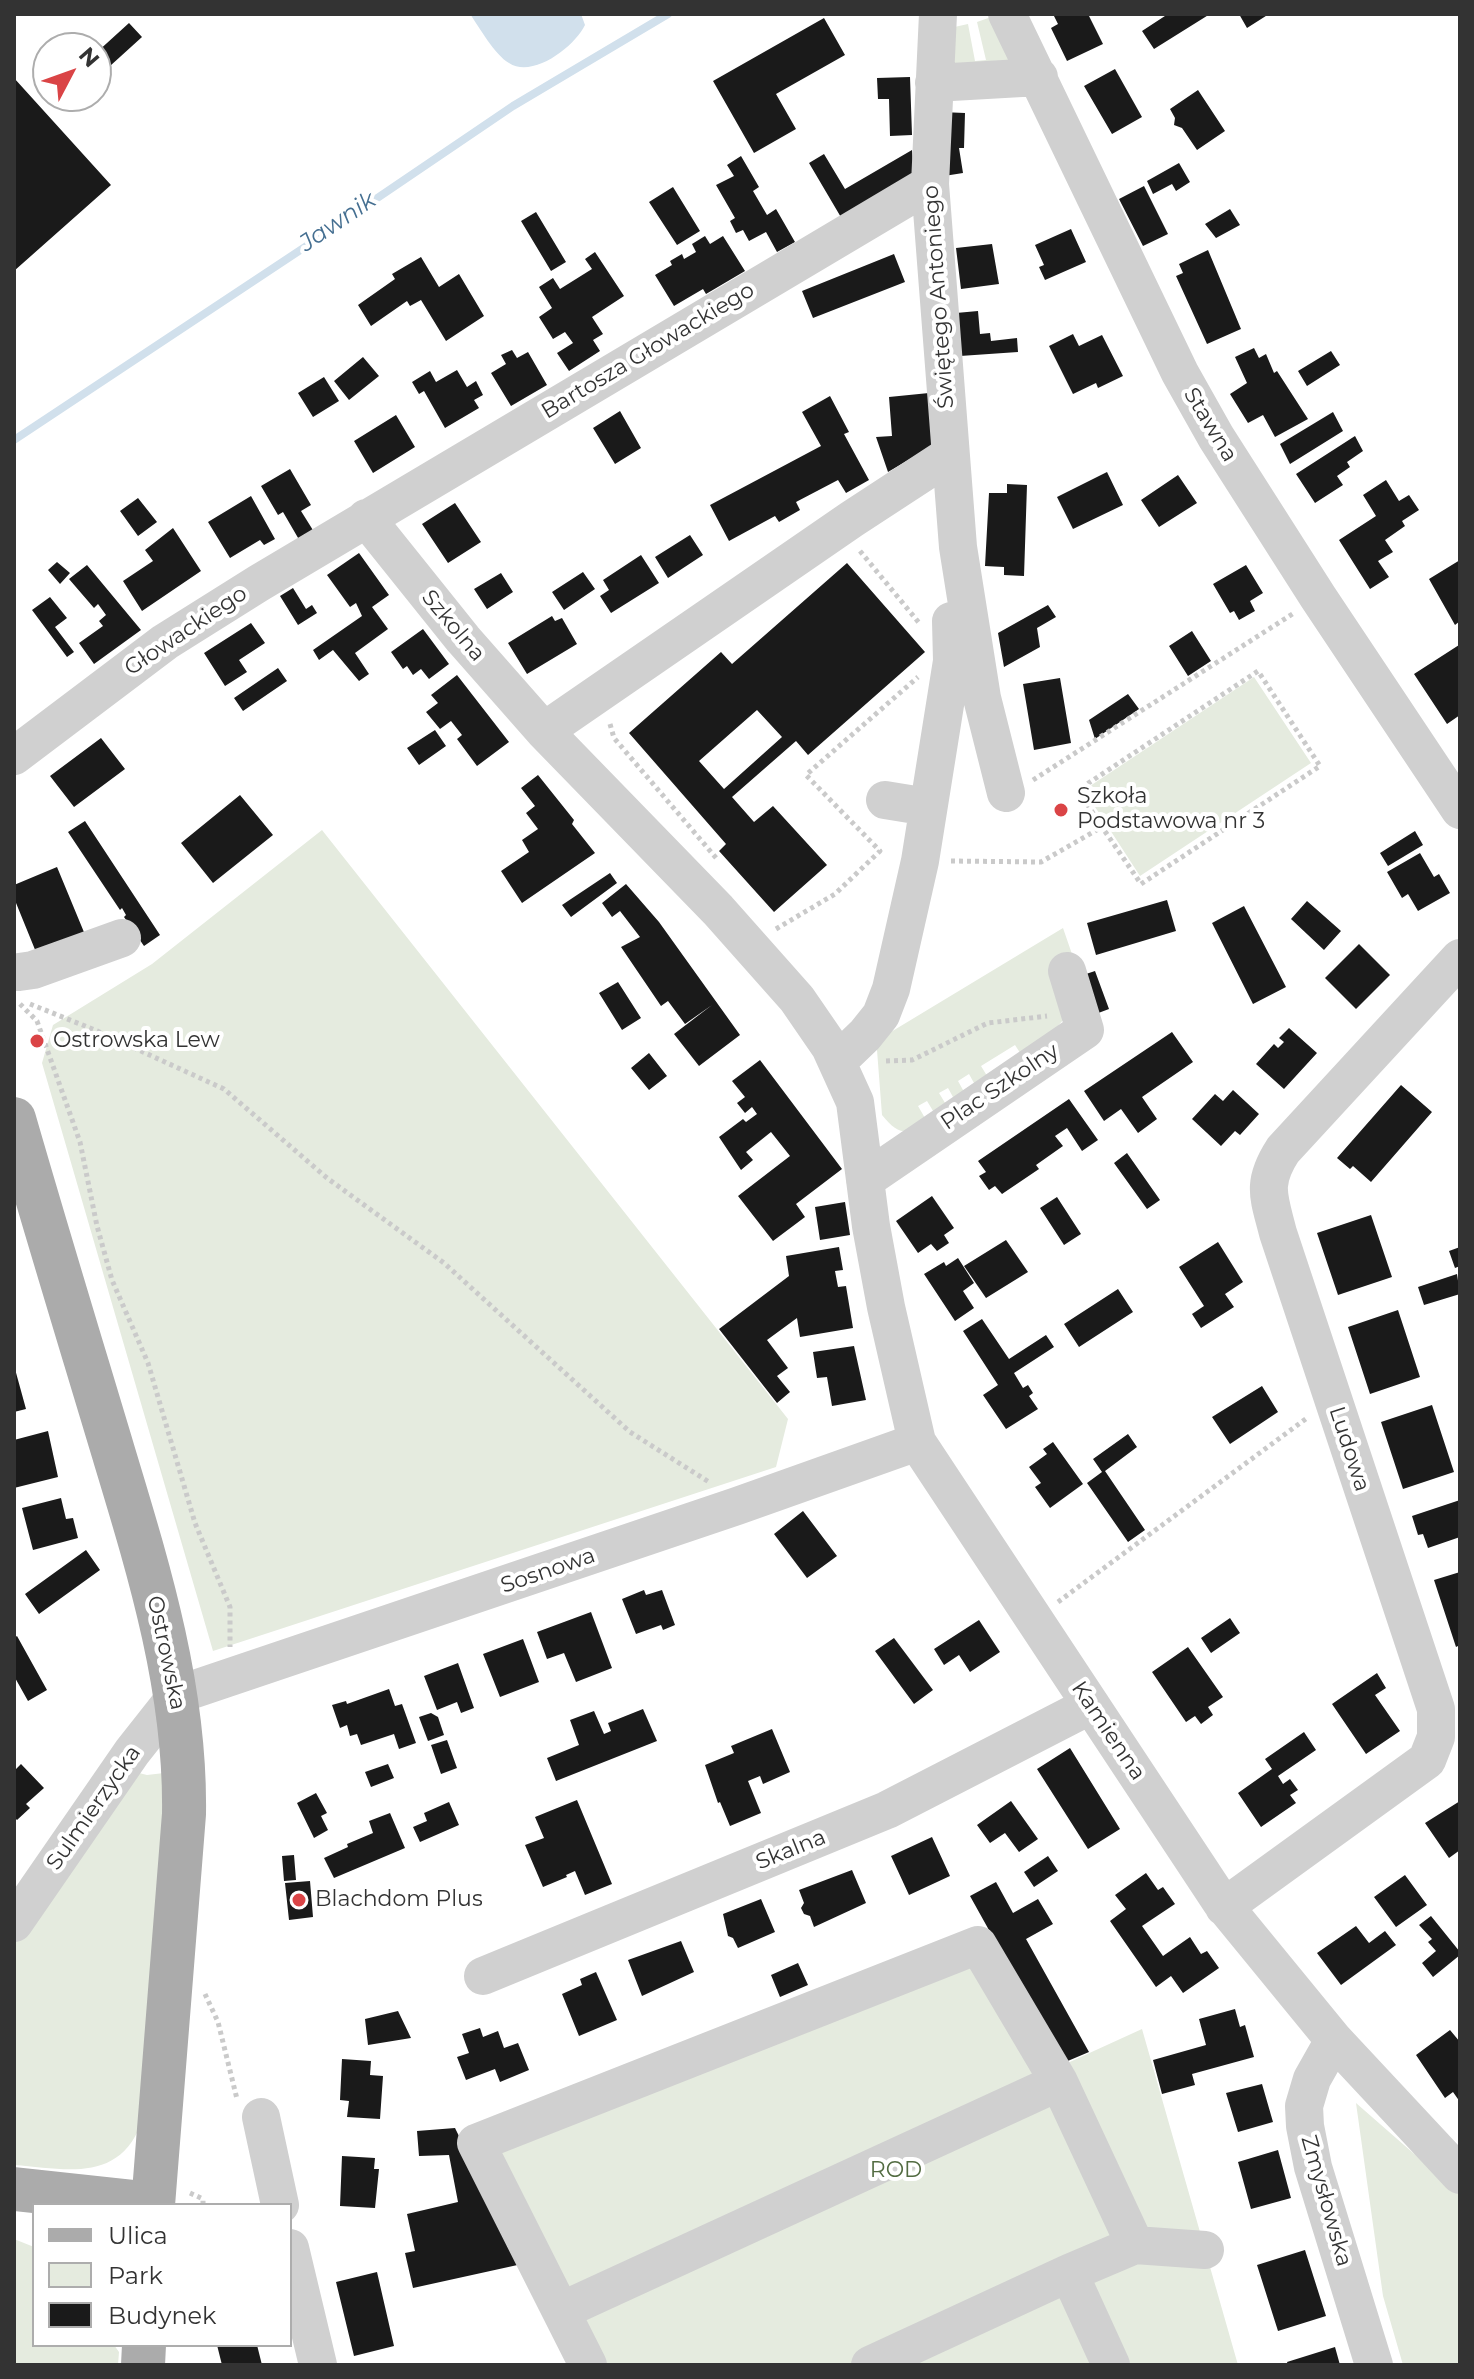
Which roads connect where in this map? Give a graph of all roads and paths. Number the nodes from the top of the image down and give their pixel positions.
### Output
1 (938, 14) edge
2 (1007, 14) edge
3 (1039, 77) junction
4 (934, 83) junction
5 (930, 184) junction
6 (950, 455) junction
7 (366, 518) junction
8 (852, 519) junction
9 (960, 563) junction
10 (1318, 597) junction
11 (929, 635) dead end
12 (920, 675) dead end
13 (594, 696) junction
14 (544, 731) junction
15 (14, 756) edge
16 (1006, 793) joint
17 (885, 800) dead end
18 (928, 807) junction
19 (1460, 810) edge
20 (1102, 827) junction
21 (880, 851) junction
22 (920, 861) junction
23 (721, 864) dead end
24 (122, 938) dead end
25 (1460, 958) edge
26 (764, 962) junction
27 (1067, 971) dead end
28 (15, 980) edge
29 (1085, 1030) junction
30 (855, 1061) junction
31 (14, 1119) edge
32 (865, 1180) junction
33 (1333, 1399) junction
34 (917, 1442) junction
35 (737, 1506) junction
36 (1035, 1620) junction
37 (230, 1660) dead end
38 (177, 1695) junction
39 (1091, 1705) junction
40 (1224, 1907) junction
41 (14, 1923) edge
42 (483, 1976) dead end
43 (202, 1985) dead end
44 (1334, 2040) junction
45 (1059, 2082) junction
46 (261, 2117) joint
47 (1460, 2175) edge
48 (14, 2189) edge
49 (136, 2203) edge
50 (154, 2203) edge
51 (280, 2203) edge
52 (1135, 2245) junction
53 (1205, 2250) dead end
54 (292, 2256) edge
55 (1069, 2273) junction
56 (561, 2311) junction
57 (318, 2365) edge
58 (588, 2365) edge
59 (870, 2365) edge
60 (1111, 2365) edge
61 (1374, 2365) edge

1 - 4 street, Świętego Antoniego
2 - 3 street, Stawna
3 - 4 street
3 - 10 street, Stawna
4 - 5 street, Świętego Antoniego
5 - 6 street, Świętego Antoniego
5 - 7 street, Bartosza Głowackiego
6 - 8 street
6 - 9 street, Świętego Antoniego
7 - 14 street, Szkolna
7 - 15 street, Głowackiego
8 - 11 path
8 - 13 street
9 - 16 street
9 - 18 street
10 - 16 path
10 - 19 street, Stawna
12 - 21 path
13 - 14 street
13 - 23 path
14 - 26 street, Szkolna
17 - 18 street
18 - 22 street
20 - 20 path
20 - 22 path
21 - 22 path
21 - 26 path
22 - 30 street
24 - 28 street
25 - 33 street, Ludowa
26 - 30 street, Kamienna
27 - 29 street
28 - 35 path
28 - 37 path
29 - 30 path
29 - 32 street, Plac Szkolny
30 - 32 street, Kamienna
31 - 38 main road, Ostrowska
32 - 34 street, Kamienna
33 - 36 path
33 - 40 street, Ludowa
34 - 35 street, Sosnowa
34 - 36 street, Kamienna
35 - 38 street, Sosnowa
36 - 39 street, Kamienna
38 - 41 street, Sulmierzycka
38 - 50 main road, Ostrowska
39 - 40 street, Kamienna
39 - 42 street, Skalna
40 - 44 street, Kamienna
43 - 46 path
44 - 47 street, Kamienna
44 - 61 street, Zmysłowska
45 - 52 street
45 - 56 street
45 - 56 street
46 - 51 street
48 - 49 main road
52 - 53 street
52 - 55 street
54 - 57 street
55 - 59 street
55 - 60 street
56 - 58 street

